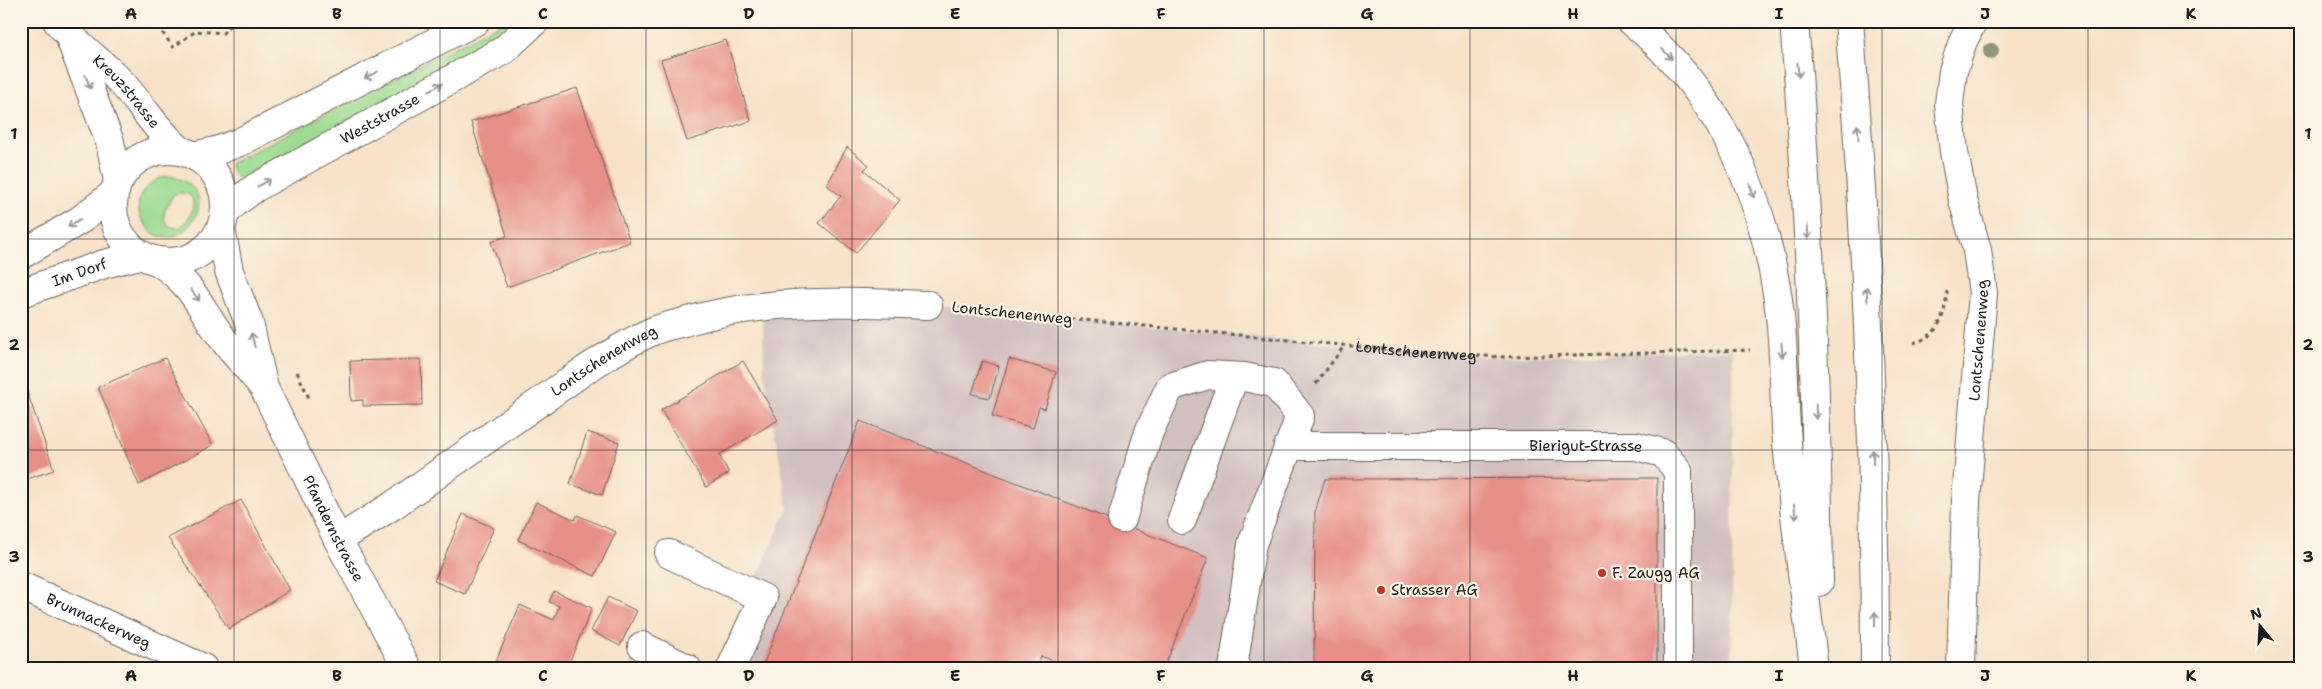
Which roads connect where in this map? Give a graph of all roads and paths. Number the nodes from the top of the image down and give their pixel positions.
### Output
1 (117, 21) edge
2 (234, 21) edge
3 (476, 21) edge
4 (535, 21) edge
5 (1631, 21) edge
6 (1794, 21) edge
7 (1850, 21) edge
8 (1973, 21) edge
9 (63, 29) edge
10 (187, 153) junction
11 (116, 188) junction
12 (223, 221) junction
13 (21, 256) edge
14 (150, 259) junction
15 (21, 293) edge
16 (928, 305) joint
17 (1344, 346) junction
18 (1752, 350) dead end
19 (296, 372) dead end
20 (1234, 377) junction
21 (264, 388) junction
22 (313, 407) dead end
23 (1300, 416) junction
24 (1288, 446) junction
25 (1122, 520) dead end
26 (1182, 520) dead end
27 (338, 540) junction
28 (668, 554) dead end
29 (21, 586) edge
30 (642, 646) dead end
31 (203, 668) edge
32 (407, 668) edge
33 (687, 668) edge
34 (731, 668) edge
35 (1233, 668) edge
36 (1678, 668) edge
37 (1814, 668) edge
38 (1820, 668) edge
39 (1875, 668) edge
40 (1961, 668) edge

1 - 2 path
3 -> 10 main road
12 -> 4 main road, Weststrasse
5 -> 37 main road
6 -> 38 main road
39 -> 7 main road
8 - 40 main road, Lontschenenweg
9 - 10 main road, Kreuzstrasse
9 -> 11 main road, Kreuzstrasse
10 - 11 main road
10 - 12 main road
11 -> 13 main road
11 - 14 main road
12 - 14 main road
21 -> 12 main road, Pfandernstrasse
14 - 15 main road, Im Dorf
14 -> 21 main road, Pfandernstrasse
16 - 17 path, Lontschenenweg
16 - 27 main road, Lontschenenweg
17 - 18 path, Lontschenenweg
17 - 23 path
19 - 22 path
20 - 23 main road
20 - 25 main road
20 - 26 main road
21 - 27 main road, Pfandernstrasse
23 - 24 main road
24 - 35 main road
24 - 36 main road, Bierigut-Strasse
27 - 32 main road, Pfandernstrasse
28 - 34 main road
29 - 31 main road, Brunnackerweg
30 - 33 main road

